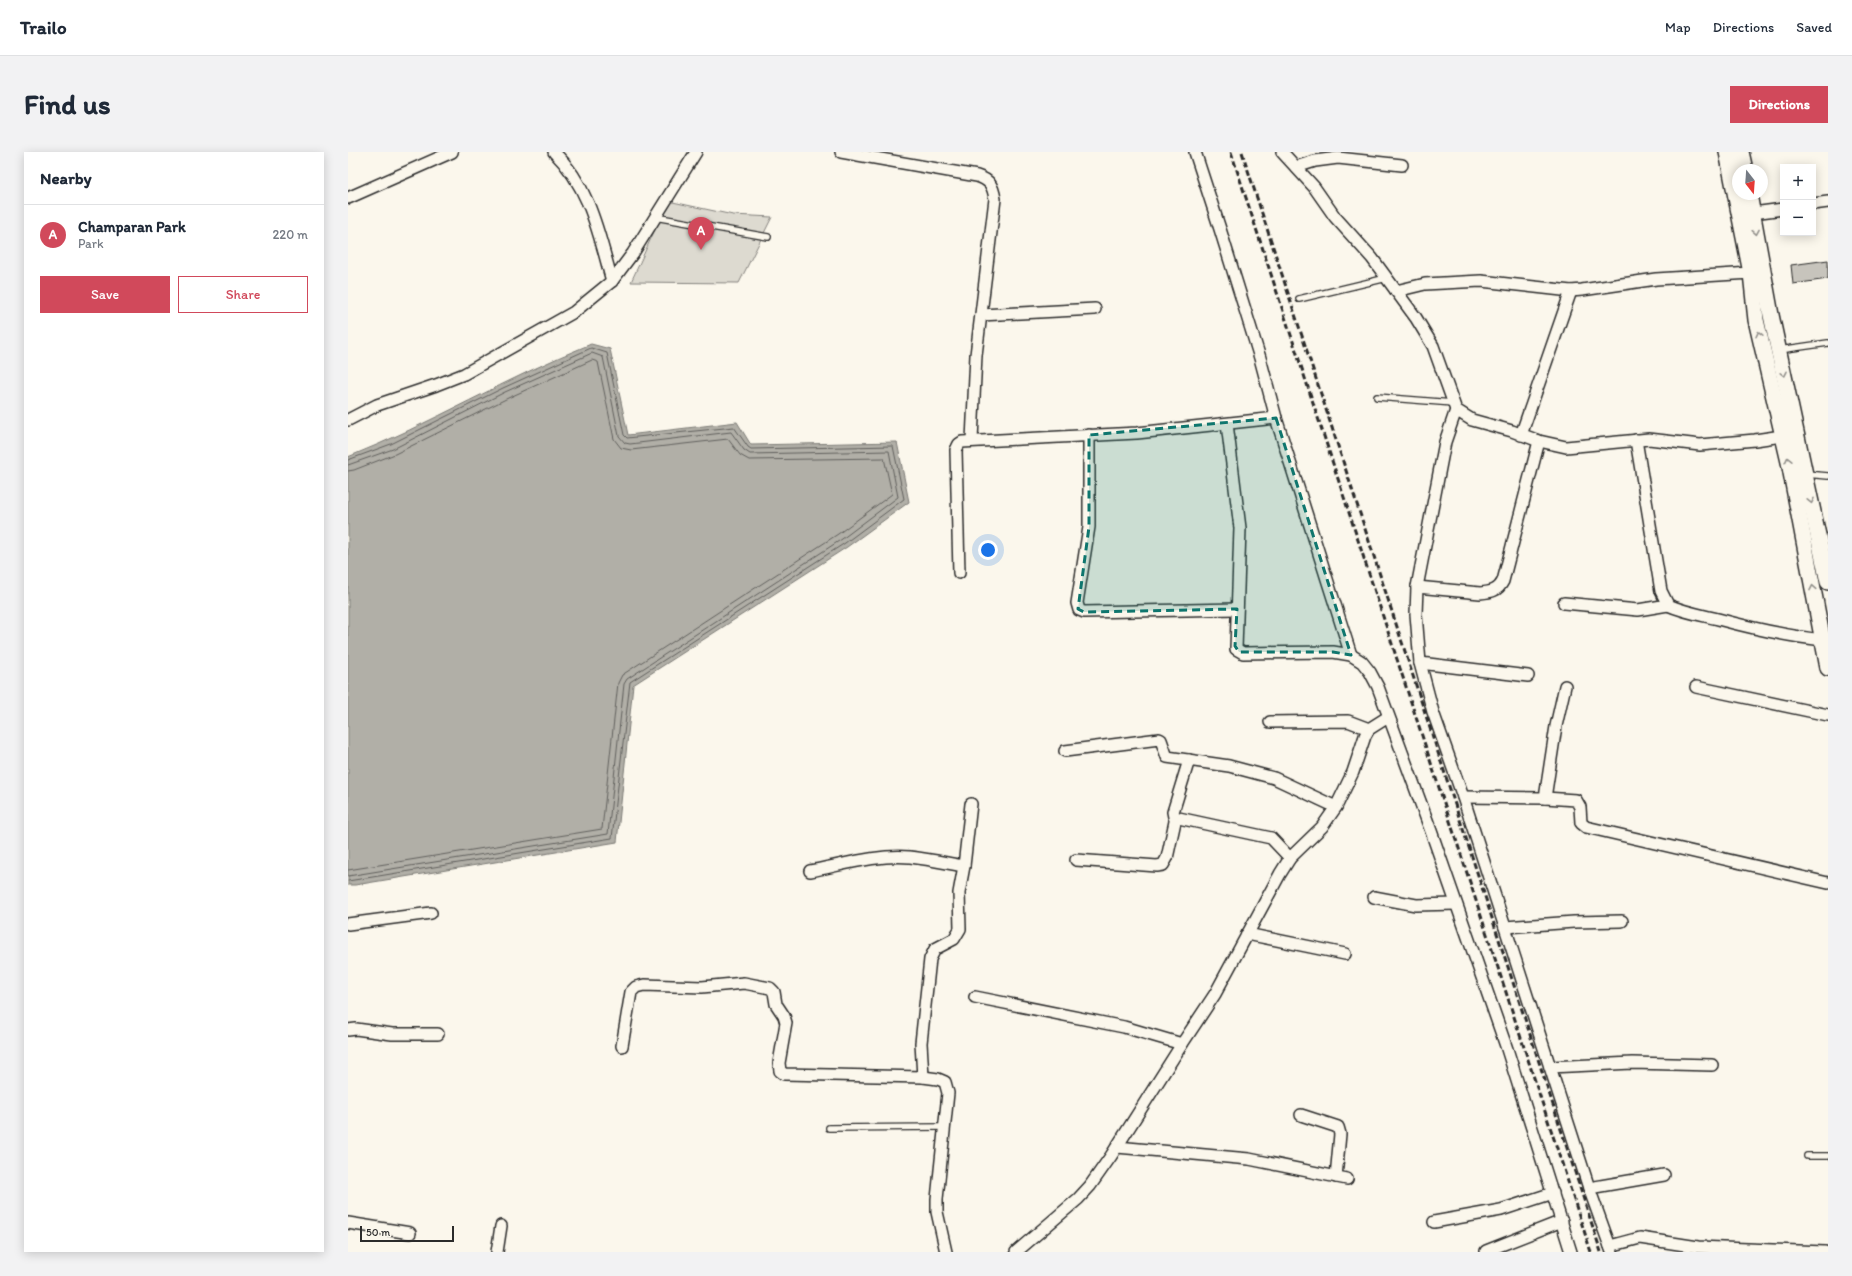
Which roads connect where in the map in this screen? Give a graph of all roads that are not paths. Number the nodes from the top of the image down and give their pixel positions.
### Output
1 (452, 152) edge
2 (554, 152) edge
3 (696, 152) edge
4 (841, 152) edge
5 (1194, 152) edge
6 (1282, 152) edge
7 (1727, 152) edge
8 (1741, 152) edge
9 (1744, 164) edge
10 (1402, 165) dead end
11 (1296, 167) junction
12 (348, 198) edge
13 (1750, 200) edge
14 (1828, 202) edge
15 (1816, 204) edge
16 (1780, 209) edge
17 (1753, 213) junction
18 (655, 217) junction
19 (768, 237) dead end
20 (1751, 273) junction
21 (1387, 278) junction
22 (612, 281) junction
23 (1571, 290) junction
24 (1396, 291) junction
25 (1299, 299) dead end
26 (1095, 309) dead end
27 (981, 315) junction
28 (1828, 343) edge
29 (1779, 350) junction
30 (1377, 396) dead end
31 (1454, 406) junction
32 (1276, 418) junction
33 (348, 420) edge
34 (1227, 424) junction
35 (1089, 435) junction
36 (1521, 435) junction
37 (1782, 436) junction
38 (972, 440) junction
39 (1636, 440) junction
40 (1540, 441) junction
41 (1805, 474) junction
42 (1828, 476) edge
43 (959, 573) dead end
44 (1828, 582) edge
45 (1417, 588) junction
46 (1564, 603) dead end
47 (1668, 605) junction
48 (1238, 609) junction
49 (1823, 640) junction
50 (1351, 655) junction
51 (1420, 663) junction
52 (1828, 668) edge
53 (1528, 676) dead end
54 (1565, 686) dead end
55 (1696, 687) dead end
56 (1828, 715) edge
57 (1388, 717) junction
58 (1270, 722) dead end
59 (1369, 729) junction
60 (1065, 751) dead end
61 (1189, 760) junction
62 (1463, 798) junction
63 (1545, 798) junction
64 (971, 804) dead end
65 (1336, 807) junction
66 (1176, 817) junction
67 (1290, 858) junction
68 (1076, 860) dead end
69 (964, 866) junction
70 (810, 871) dead end
71 (1828, 883) edge
72 (1374, 897) dead end
73 (1456, 904) junction
74 (431, 913) dead end
75 (1622, 921) dead end
76 (348, 924) edge
77 (1505, 928) junction
78 (1247, 934) junction
79 (1345, 954) dead end
80 (975, 997) dead end
81 (348, 1030) edge
82 (438, 1034) dead end
83 (1182, 1044) junction
84 (622, 1046) dead end
85 (1712, 1065) dead end
86 (1550, 1067) junction
87 (923, 1077) junction
88 (1301, 1115) dead end
89 (944, 1126) junction
90 (829, 1128) dead end
91 (1117, 1147) junction
92 (1807, 1156) dead end
93 (1828, 1156) edge
94 (1664, 1175) dead end
95 (1589, 1188) junction
96 (1553, 1193) junction
97 (1562, 1221) junction
98 (1434, 1222) dead end
99 (348, 1223) edge
100 (501, 1226) dead end
101 (410, 1232) dead end
102 (1611, 1249) edge
103 (1486, 1251) dead end
104 (496, 1252) edge
105 (946, 1252) edge
106 (1016, 1252) edge
107 (1571, 1252) edge
108 (1825, 1252) edge

1 - 12 street
2 - 22 street
3 - 18 street
4 - 27 street
5 - 32 street
6 - 11 street
7 - 20 main road
8 - 9 main road
10 - 11 street
11 - 21 street
13 - 17 main road
14 - 15 street
16 - 17 street
17 -> 29 main road
18 - 19 lane
18 - 22 street
20 - 23 street
37 -> 20 main road
21 - 24 street
21 - 25 lane
22 - 33 street
23 - 24 street
23 - 36 street
24 - 31 street
26 - 27 street
27 - 38 street
28 - 29 lane
29 -> 41 main road
30 - 31 lane
31 - 36 street
31 - 45 street
32 - 34 street
32 - 50 street
34 - 35 street
34 - 48 street
35 - 38 street
35 - 48 street
36 - 40 street
37 - 39 street
49 -> 37 main road
38 - 43 street
39 - 40 street
39 - 47 street
40 - 45 street
41 - 42 lane
41 -> 44 main road
45 - 51 street
46 - 47 street
47 - 49 street
48 - 50 street
49 - 52 main road
50 - 57 street
51 - 53 street
51 - 62 street
54 - 63 street
55 - 56 street
57 - 59 street
57 - 73 street
58 - 59 street
59 - 65 street
60 - 61 street
61 - 65 street
61 - 66 street
62 - 63 street
62 - 77 street
63 - 71 street
64 - 69 street
65 - 67 street
66 - 67 street
66 - 68 street
67 - 78 street
69 - 70 street
69 - 87 street
72 - 73 street
73 - 96 street
74 - 76 street
75 - 77 street
77 - 86 street
78 - 79 street
78 - 83 street
80 - 83 street
81 - 82 street
83 - 91 street
84 - 87 street
85 - 86 street
86 - 95 street
87 - 89 street
88 - 91 street
89 - 90 lane
89 - 105 street
91 - 106 street
92 - 93 lane
94 - 95 street
95 - 102 street
96 - 97 street
96 - 98 street
97 - 103 street
97 - 107 street
99 - 101 street
100 - 104 street
102 - 108 street

